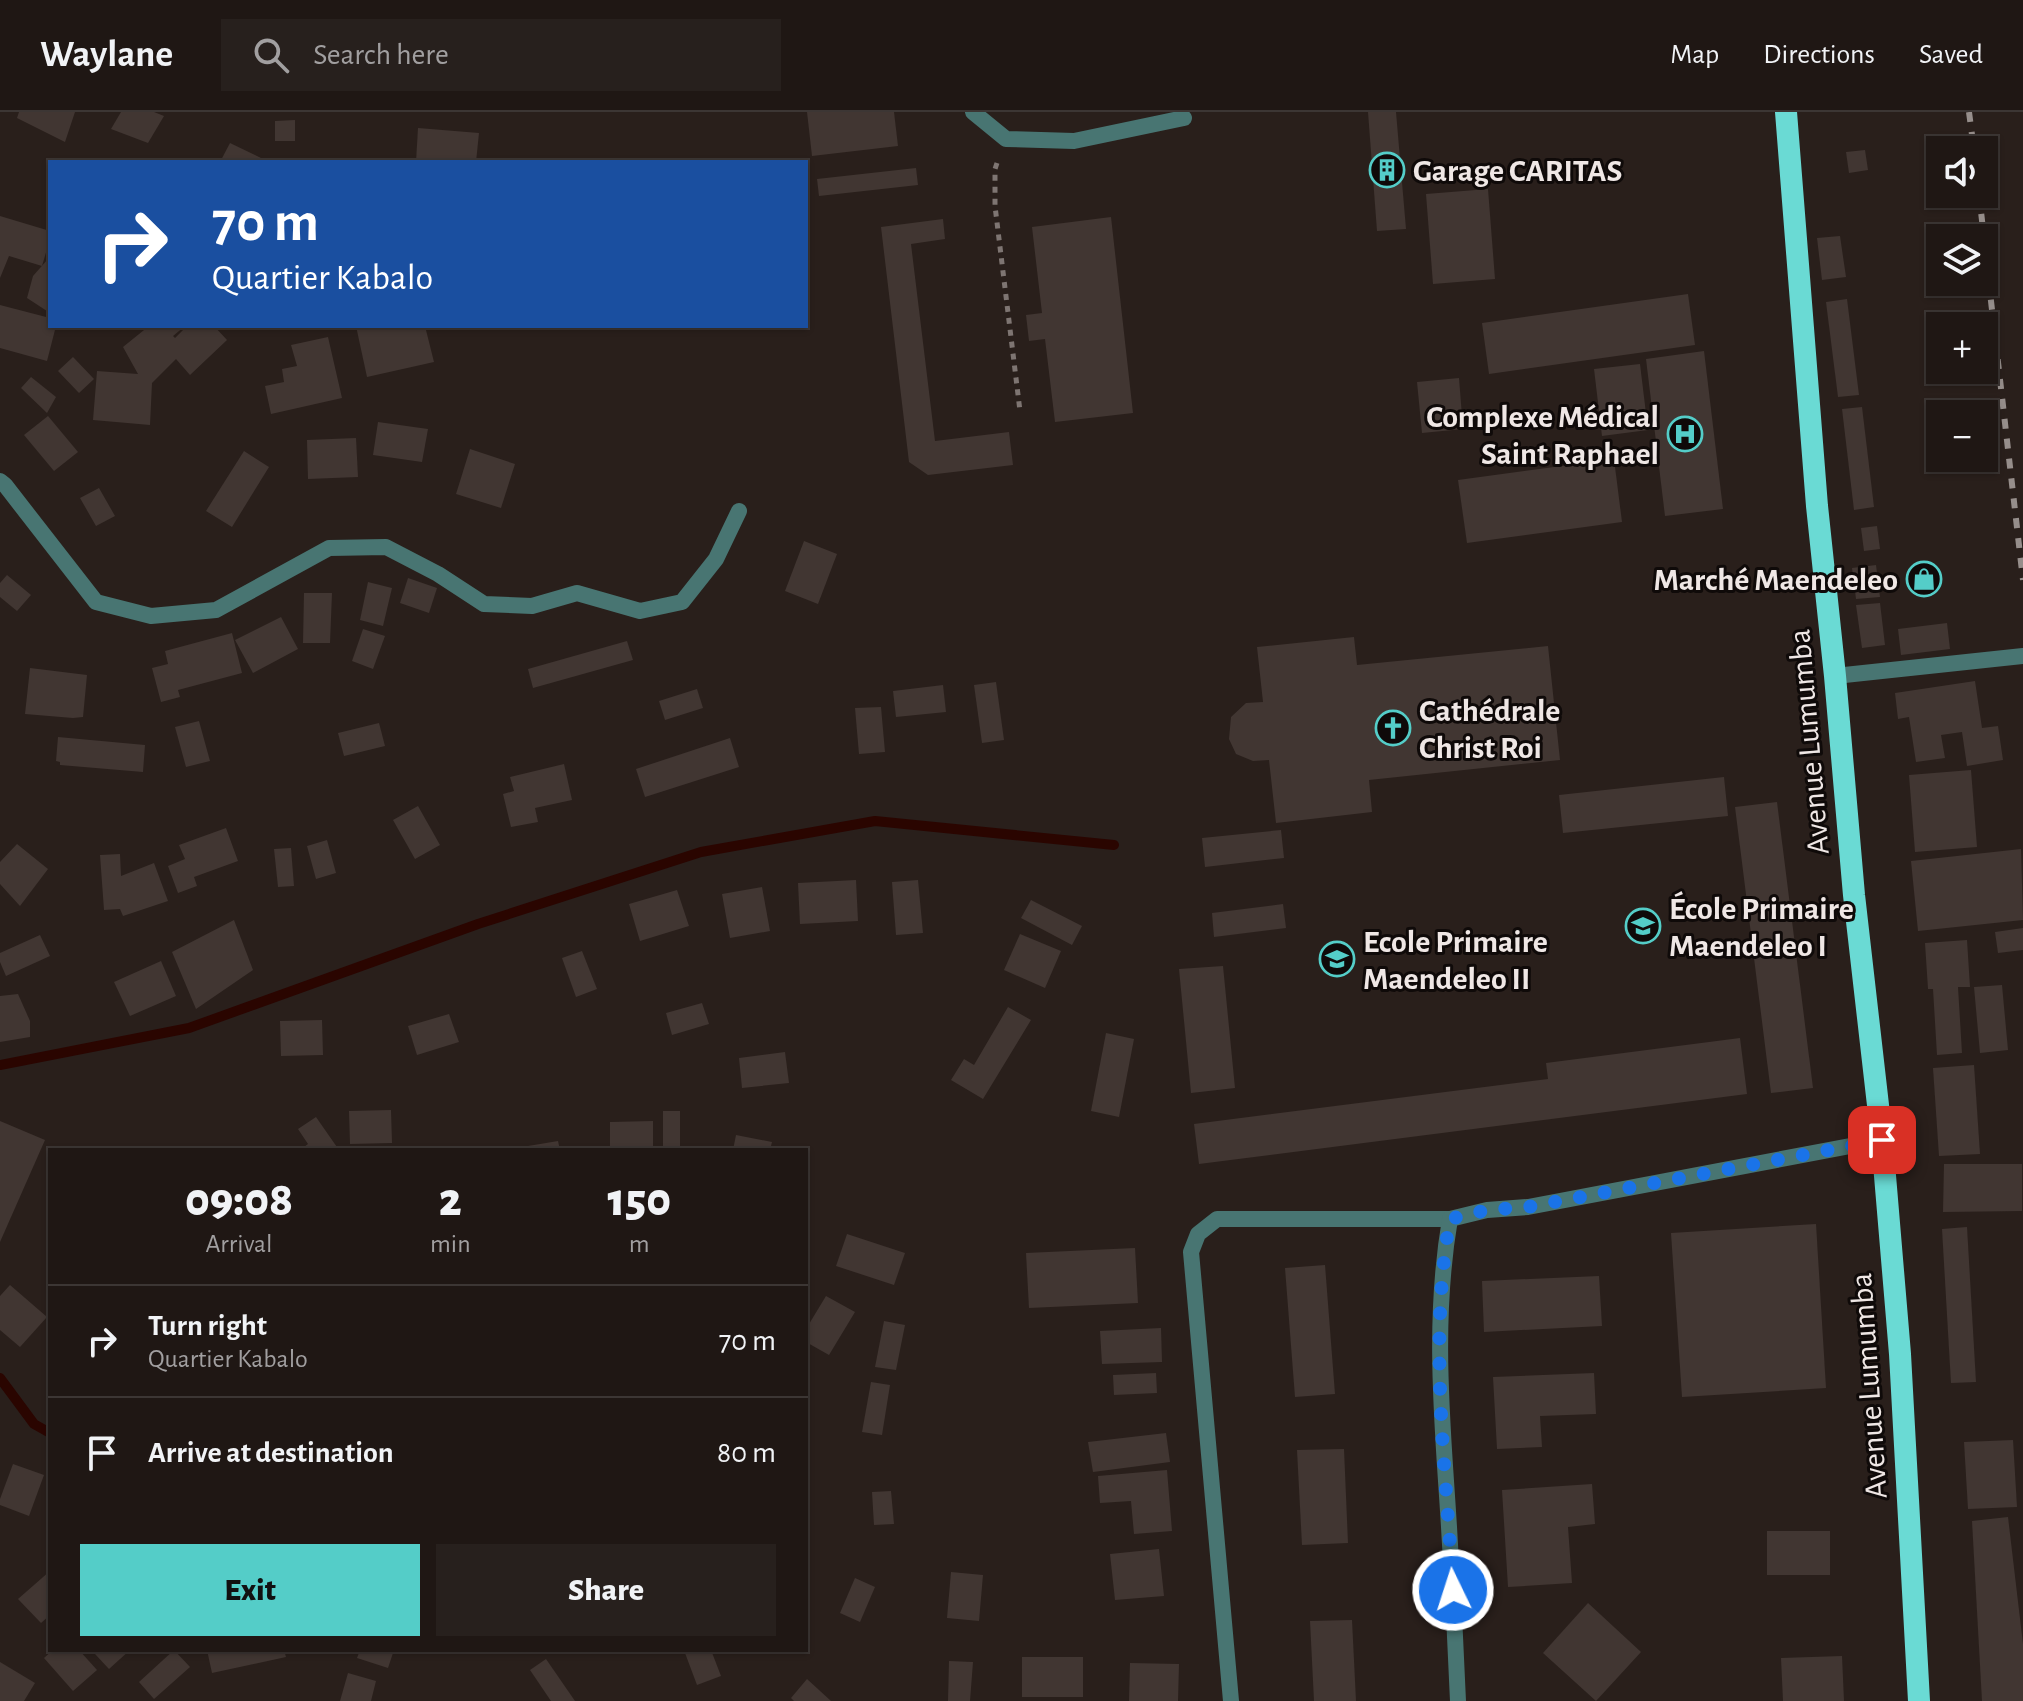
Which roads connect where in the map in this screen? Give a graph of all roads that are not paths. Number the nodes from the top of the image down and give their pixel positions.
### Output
1 (973, 112) edge
2 (1786, 112) edge
3 (1184, 118) dead end
4 (0, 481) edge
5 (739, 511) dead end
6 (2023, 656) edge
7 (1835, 676) junction
8 (1882, 1140) junction
9 (1450, 1219) junction
10 (1231, 1701) edge
11 (1458, 1701) edge
12 (1919, 1701) edge

1 - 3 street
2 - 7 highway, Avenue Lumumba
4 - 5 street
6 - 7 street
7 - 8 highway, Avenue Lumumba
8 - 9 street
8 - 12 highway, Avenue Lumumba
9 - 10 street
9 - 11 street

